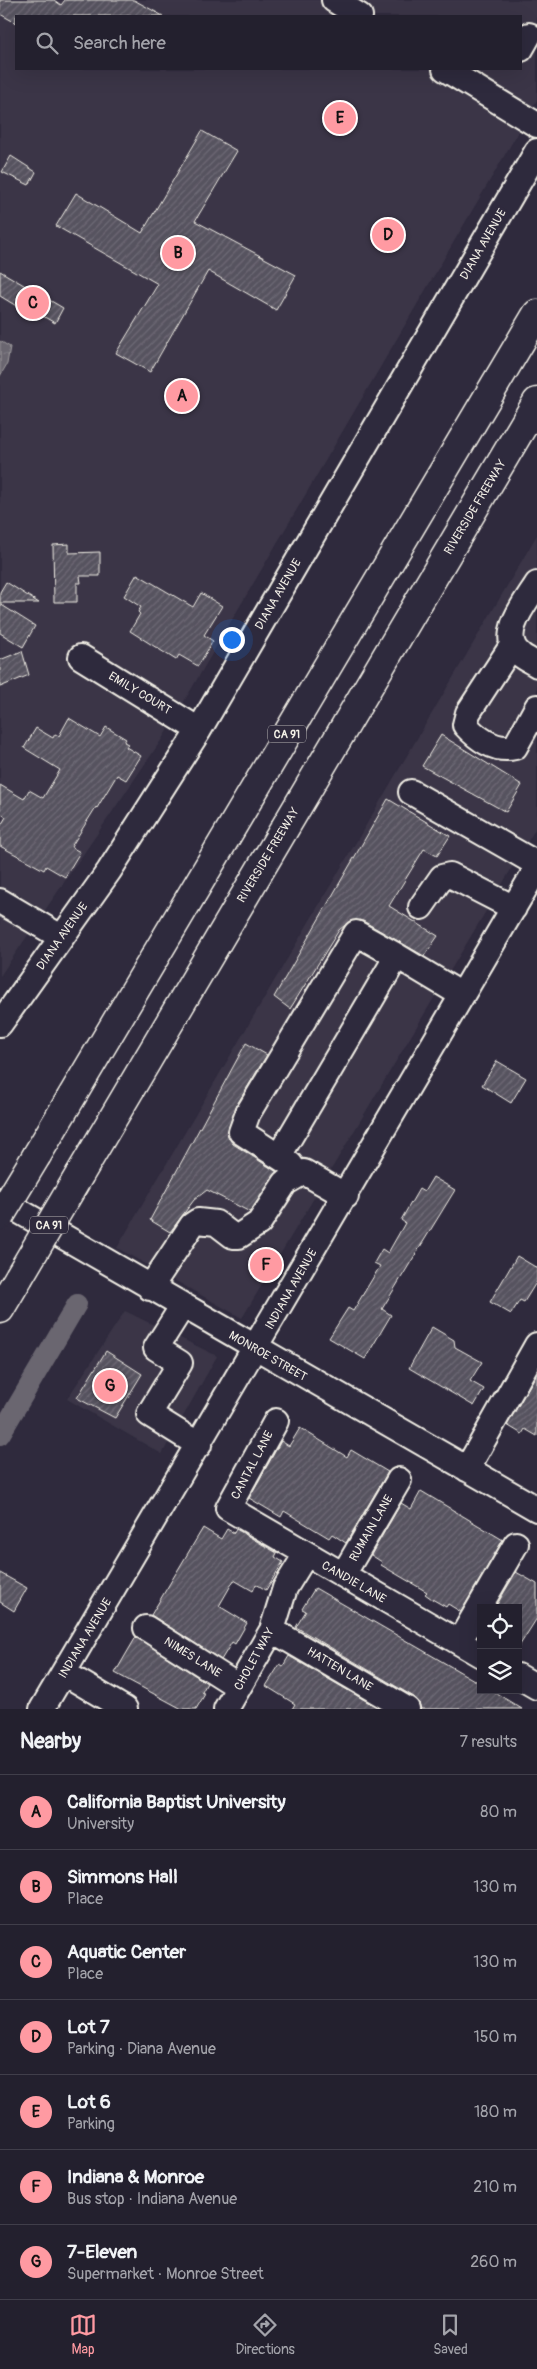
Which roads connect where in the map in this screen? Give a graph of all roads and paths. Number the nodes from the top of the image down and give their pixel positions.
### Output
1 (334, 0) edge
2 (358, 15) edge
3 (447, 70) edge
4 (537, 125) edge
5 (537, 151) edge
6 (537, 314) edge
7 (537, 402) edge
8 (537, 584) edge
9 (513, 644) junction
10 (81, 657) dead end
11 (537, 665) edge
12 (537, 707) edge
13 (199, 730) junction
14 (411, 792) dead end
15 (537, 864) edge
16 (537, 868) edge
17 (0, 901) edge
18 (421, 907) dead end
19 (514, 908) junction
20 (61, 937) junction
21 (397, 956) junction
22 (462, 995) junction
23 (0, 1024) edge
24 (279, 1156) junction
25 (297, 1174) junction
26 (346, 1196) junction
27 (0, 1200) edge
28 (0, 1216) edge
29 (150, 1288) junction
30 (182, 1307) junction
31 (0, 1309) edge
32 (537, 1345) edge
33 (256, 1349) junction
34 (276, 1421) dead end
35 (199, 1445) junction
36 (466, 1469) junction
37 (399, 1480) dead end
38 (228, 1508) joint
39 (537, 1510) edge
40 (516, 1544) dead end
41 (306, 1554) junction
42 (343, 1575) junction
43 (146, 1628) dead end
44 (272, 1630) junction
45 (459, 1642) junction
46 (477, 1652) edge
47 (64, 1674) junction
48 (522, 1678) edge
49 (239, 1687) junction
50 (537, 1687) edge
51 (42, 1709) edge
52 (125, 1709) edge
53 (226, 1709) edge
54 (407, 1709) edge

1 - 2 street
3 - 4 street
5 - 13 street, DIANA AVENUE
6 - 28 highway, CA 91, bridge
7 - 31 highway, RIVERSIDE FREEWAY / CA 91, bridge
8 - 9 street
9 - 11 street
9 - 12 street
10 - 13 street, EMILY COURT
13 - 20 street, DIANA AVENUE
14 - 15 street
16 - 19 street, INDIANA AVENUE
17 - 20 street
18 - 19 street
19 - 22 street, INDIANA AVENUE
20 - 23 street, DIANA AVENUE
21 - 22 street
21 - 24 street
21 - 24 street
22 - 26 street, INDIANA AVENUE
24 - 25 street
25 - 26 street
25 - 29 street
26 - 33 street, INDIANA AVENUE
27 - 29 street, MONROE STREET
29 - 30 street, MONROE STREET
30 - 33 street, MONROE STREET
30 - 35 street
32 - 36 street
33 - 35 street, INDIANA AVENUE
33 - 36 street, MONROE STREET
34 - 38 street, CANTAL LANE
35 - 47 street, INDIANA AVENUE
36 - 39 street, MONROE STREET
37 - 42 street, RUMAIN LANE
38 - 41 street, CANDIE LANE
40 - 45 street
41 - 42 street, CANDIE LANE
41 - 44 street, CHOLET WAY
42 - 45 street, CANDIE LANE
43 - 49 street, NIMES LANE
44 - 49 street, CHOLET WAY
44 - 54 street, HATTEN LANE
45 - 46 street, CANDIE LANE
47 - 51 street, INDIANA AVENUE
47 - 52 street
48 - 50 street
49 - 53 street, CHOLET WAY

